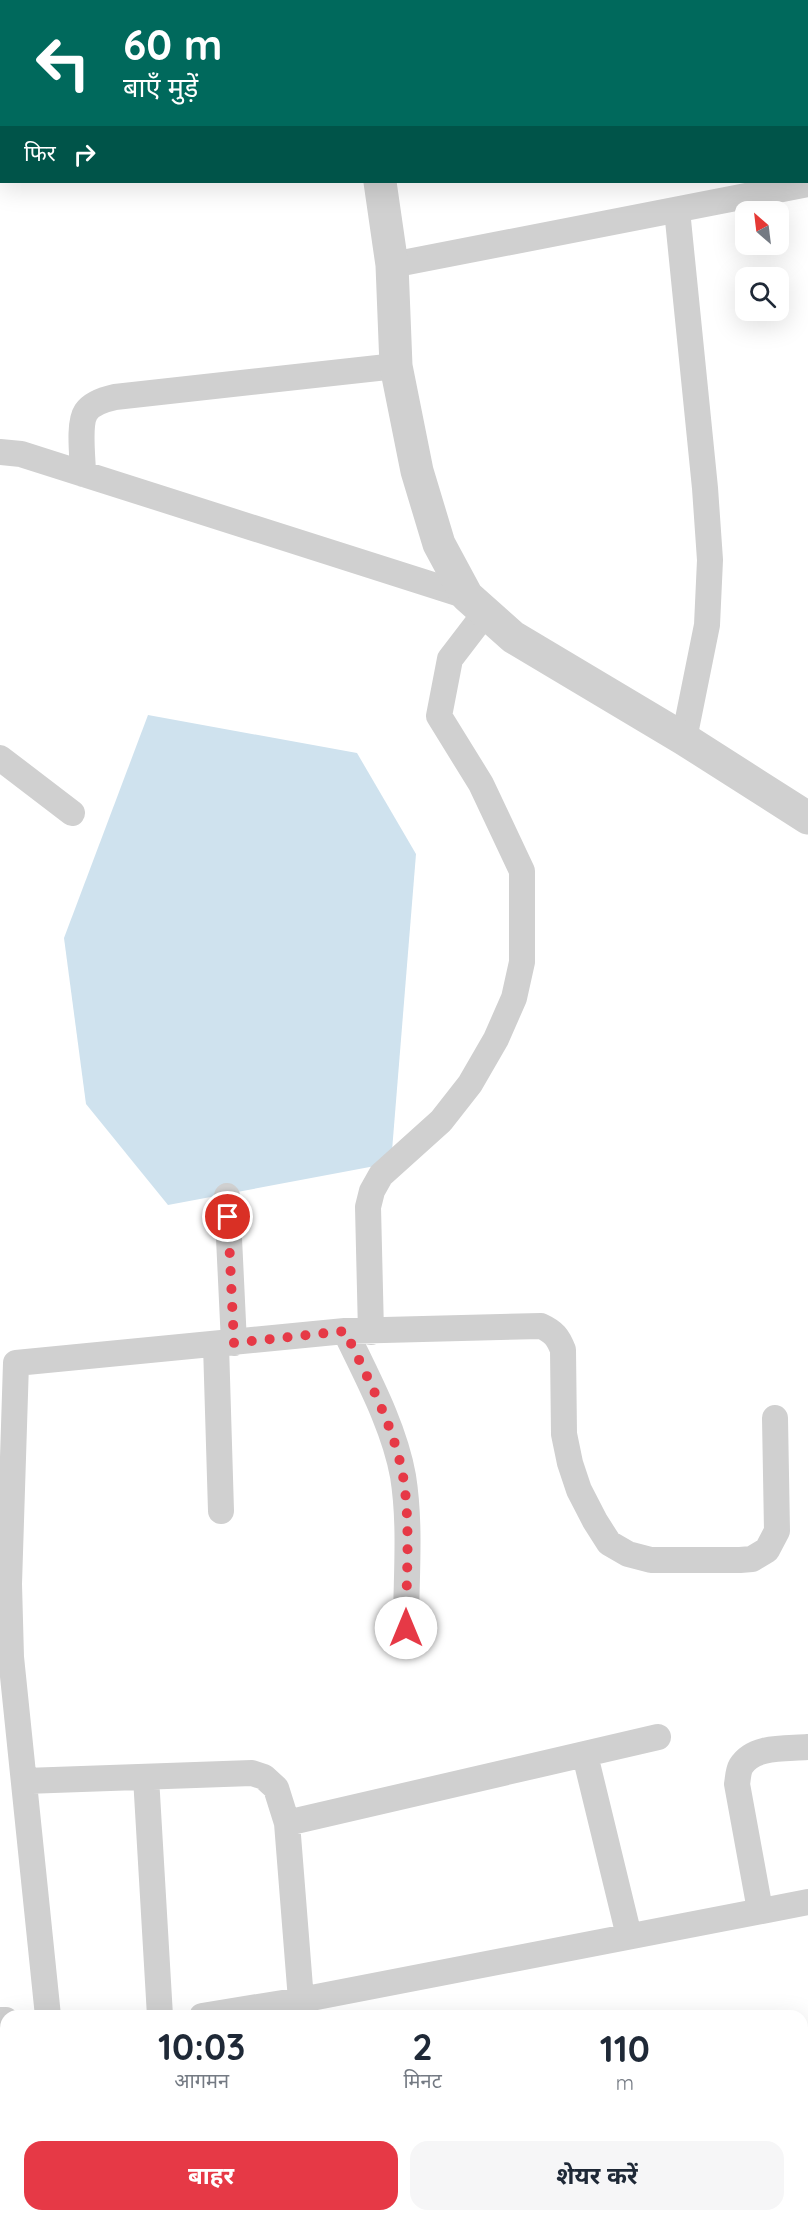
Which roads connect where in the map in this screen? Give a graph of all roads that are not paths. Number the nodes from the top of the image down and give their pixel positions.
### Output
1 (380, 183) edge
2 (808, 184) edge
3 (677, 210) junction
4 (392, 265) junction
5 (396, 366) junction
6 (0, 452) edge
7 (83, 474) junction
8 (476, 604) junction
9 (684, 739) junction
10 (0, 758) edge
11 (72, 813) dead end
12 (808, 818) edge
13 (227, 1196) dead end
14 (345, 1331) junction
15 (371, 1332) junction
16 (225, 1344) junction
17 (8, 1363) edge
18 (775, 1418) dead end
19 (221, 1511) dead end
20 (406, 1628) dead end
21 (9, 1716) edge
22 (658, 1737) dead end
23 (808, 1747) edge
24 (585, 1755) junction
25 (146, 1777) junction
26 (25, 1780) junction
27 (287, 1822) junction
28 (808, 1902) edge
29 (760, 1910) junction
30 (628, 1936) junction
31 (301, 2000) junction
32 (47, 2010) edge
33 (160, 2010) edge
34 (239, 2010) edge

1 - 4 street
2 - 3 street
3 - 4 street
3 - 9 street
4 - 5 street
5 - 7 street
5 - 8 street
6 - 7 street
7 - 8 street
8 - 9 street
8 - 15 street
9 - 12 street
10 - 11 street
13 - 16 street
14 - 15 street
14 - 16 street
14 - 20 street
15 - 18 street
16 - 17 street
16 - 19 street
17 - 21 street
21 - 26 street
22 - 24 street
23 - 29 street
24 - 27 street
24 - 30 street
25 - 26 street
25 - 27 street
25 - 33 street
26 - 32 street
27 - 31 street
28 - 29 street
29 - 30 street
30 - 31 street
31 - 34 street

